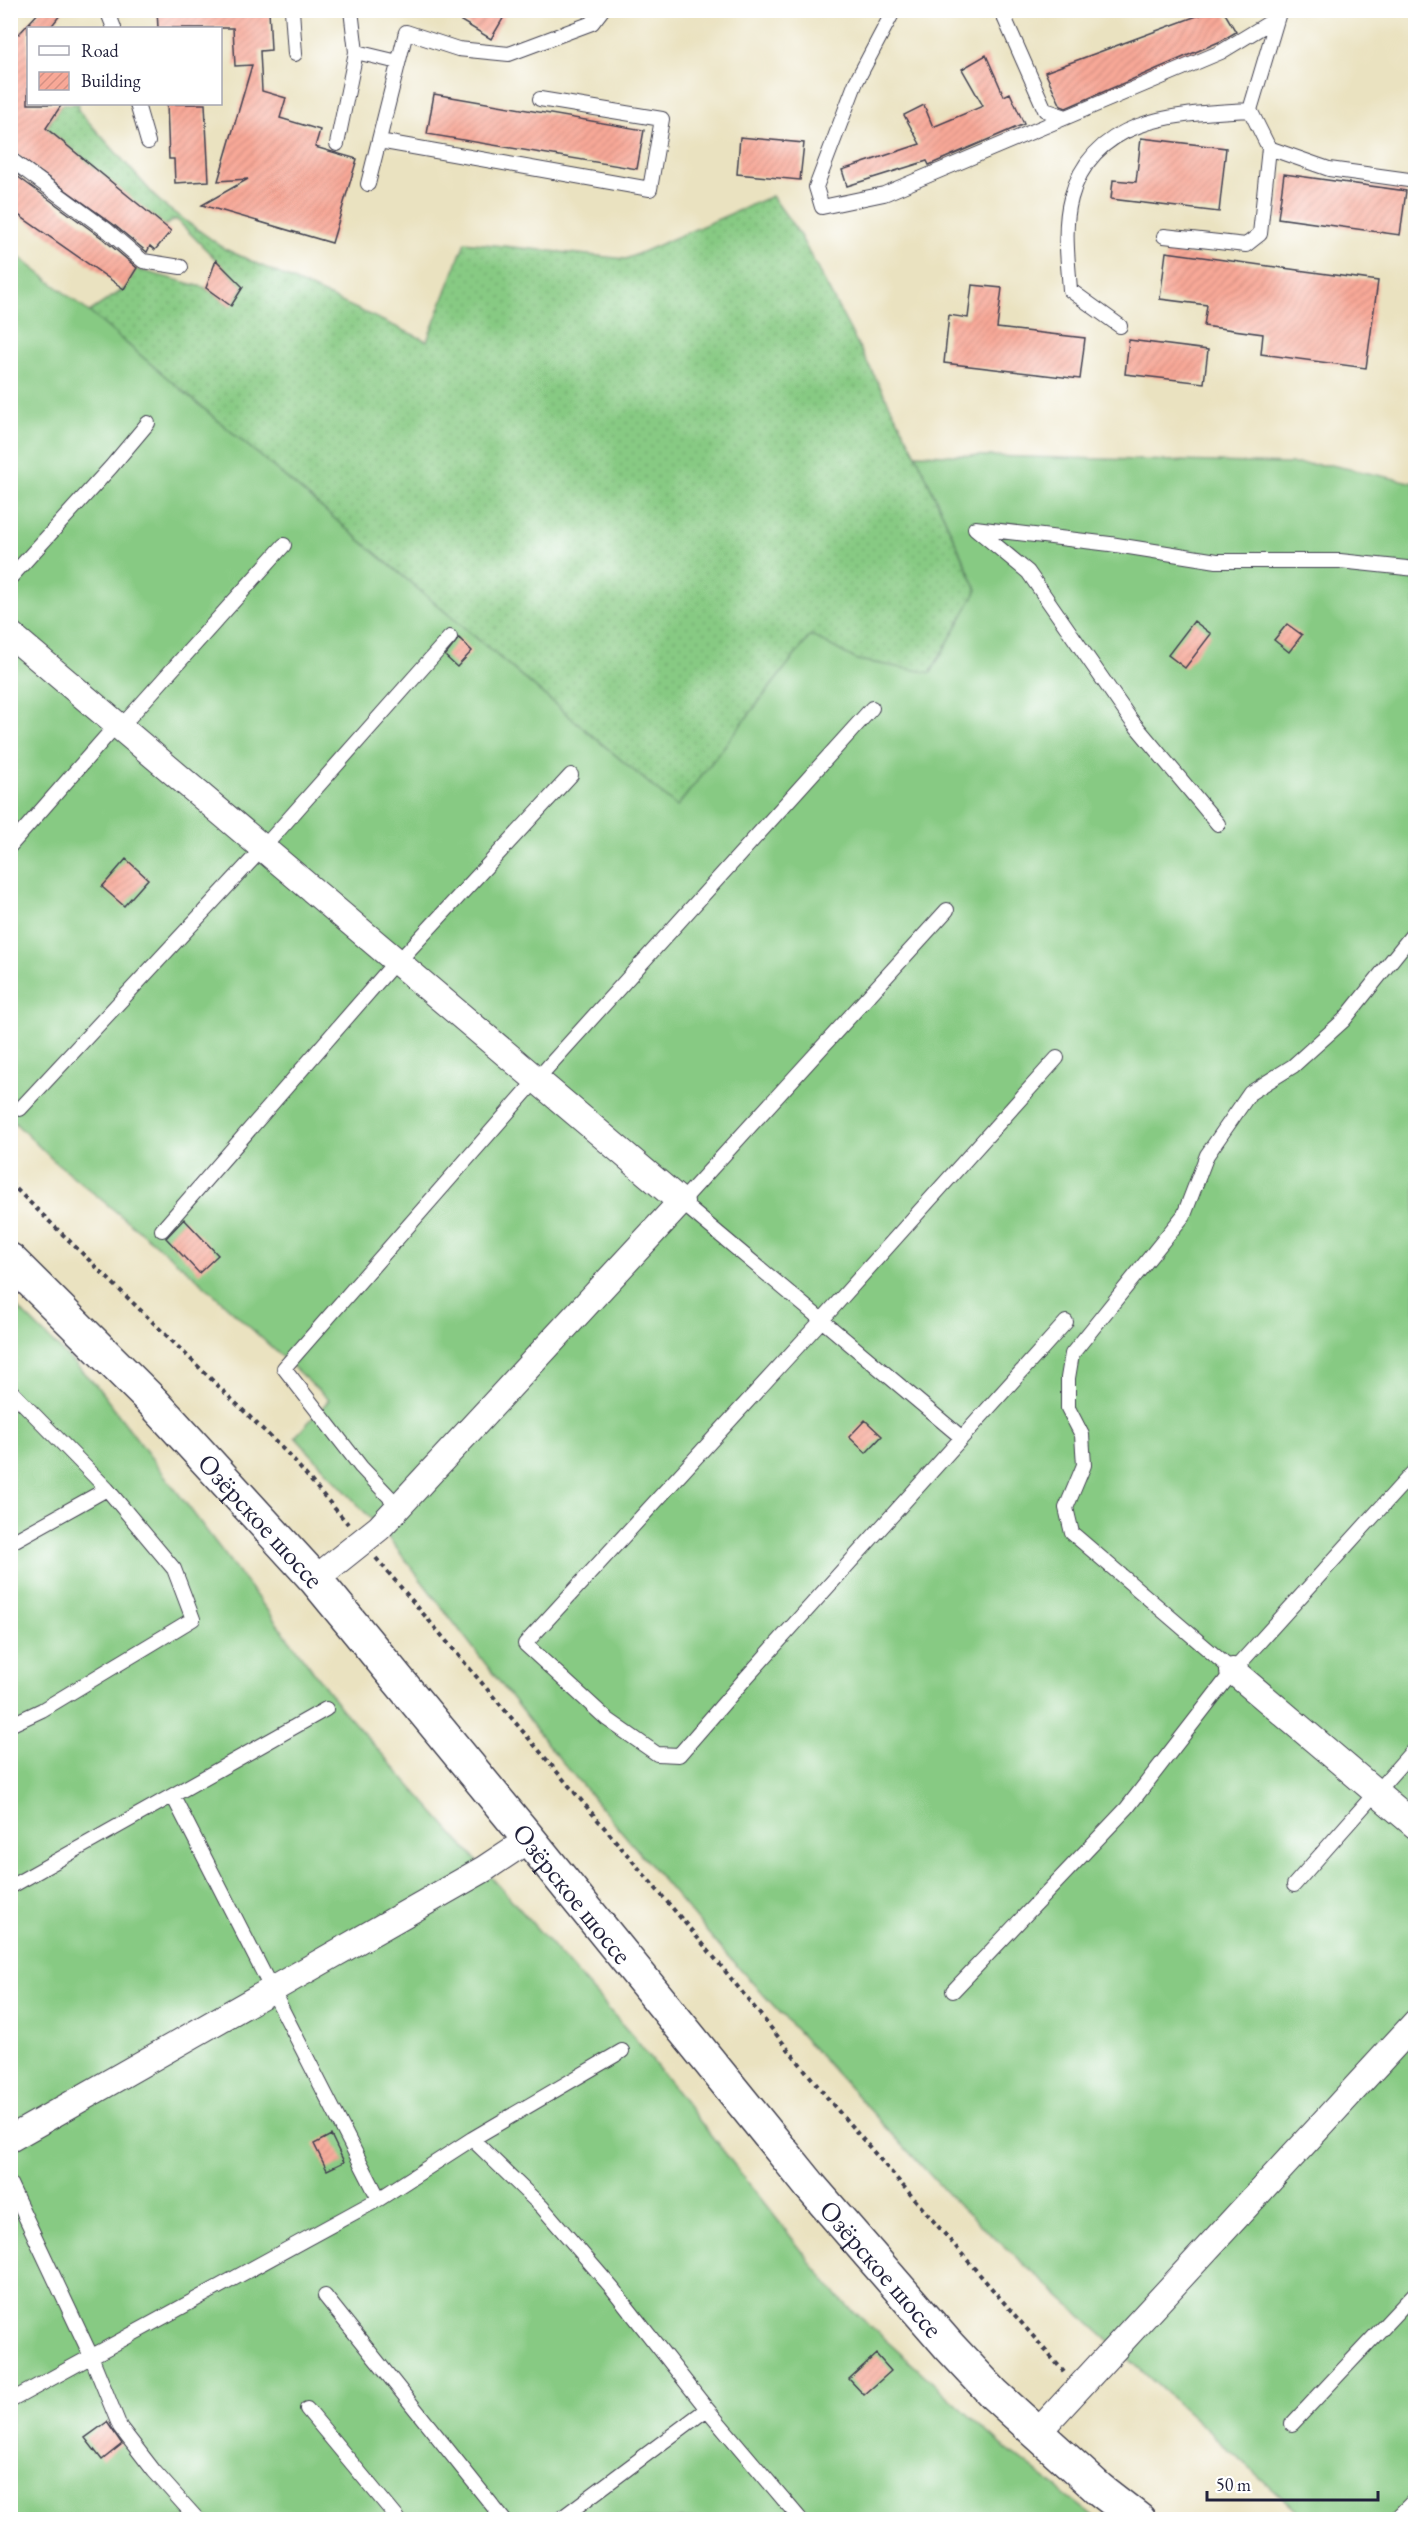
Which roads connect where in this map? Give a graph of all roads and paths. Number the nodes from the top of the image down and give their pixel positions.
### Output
1 (107, 10) edge
2 (292, 10) edge
3 (351, 10) edge
4 (602, 10) edge
5 (894, 10) edge
6 (1001, 10) edge
7 (1278, 14) edge
8 (114, 27) edge
9 (356, 52) junction
10 (295, 54) dead end
11 (399, 62) junction
12 (540, 99) dead end
13 (137, 105) edge
14 (1250, 110) junction
15 (1066, 117) junction
16 (379, 141) junction
17 (148, 142) dead end
18 (337, 144) dead end
19 (1269, 148) junction
20 (10, 159) edge
21 (1416, 181) edge
22 (368, 184) dead end
23 (1164, 236) dead end
24 (181, 267) dead end
25 (1120, 326) dead end
26 (148, 423) dead end
27 (284, 545) dead end
28 (1416, 568) edge
29 (10, 578) edge
30 (10, 634) edge
31 (450, 637) dead end
32 (872, 708) dead end
33 (117, 724) junction
34 (571, 775) dead end
35 (1218, 824) dead end
36 (10, 846) edge
37 (263, 848) junction
38 (947, 910) dead end
39 (1416, 930) edge
40 (398, 962) junction
41 (1057, 1058) dead end
42 (537, 1079) junction
43 (20, 1109) dead end
44 (10, 1183) edge
45 (681, 1202) junction
46 (162, 1230) dead end
47 (10, 1260) edge
48 (821, 1321) junction
49 (1066, 1322) dead end
50 (10, 1390) edge
51 (962, 1437) junction
52 (1416, 1469) edge
53 (107, 1489) junction
54 (399, 1507) junction
55 (362, 1541) junction
56 (10, 1544) edge
57 (315, 1579) junction
58 (1233, 1671) junction
59 (326, 1709) dead end
60 (10, 1725) edge
61 (1416, 1747) edge
62 (1375, 1792) junction
63 (173, 1796) junction
64 (1416, 1826) edge
65 (529, 1839) junction
66 (1294, 1885) dead end
67 (10, 1887) edge
68 (271, 1989) junction
69 (953, 1991) dead end
70 (1416, 2022) edge
71 (622, 2051) dead end
72 (10, 2139) edge
73 (472, 2139) junction
74 (10, 2184) edge
75 (379, 2199) junction
76 (1416, 2292) edge
77 (325, 2296) dead end
78 (91, 2356) junction
79 (1079, 2388) junction
80 (10, 2401) edge
81 (307, 2409) dead end
82 (707, 2409) junction
83 (1292, 2424) dead end
84 (1037, 2433) junction
85 (1416, 2507) edge
86 (198, 2520) edge
87 (399, 2520) edge
88 (504, 2520) edge
89 (559, 2520) edge
90 (801, 2520) edge
91 (1140, 2520) edge
92 (1403, 2520) edge

1 - 8 lane
2 - 10 lane
3 - 9 lane
4 - 11 lane
5 - 15 lane
6 - 15 lane
7 - 14 lane
7 - 15 lane
9 - 11 lane
9 - 18 lane
11 - 16 lane
12 - 16 lane
13 - 17 lane
14 - 19 lane
14 - 25 lane
16 - 22 lane
19 - 21 lane
19 - 23 lane
20 - 24 lane
26 - 29 lane
27 - 33 lane
28 - 35 lane
30 - 33 street
31 - 37 lane
32 - 42 lane
33 - 36 lane
33 - 37 street
34 - 40 lane
37 - 40 street
37 - 43 lane
38 - 45 lane
39 - 58 lane
40 - 42 street
40 - 46 lane
41 - 48 lane
42 - 45 street
42 - 54 lane
44 - 55 path
45 - 48 lane
45 - 54 street
47 - 57 main road, Озёрское шоссе
48 - 51 lane
48 - 51 lane
49 - 51 lane
50 - 53 lane
52 - 58 lane
53 - 56 lane
53 - 60 lane
54 - 55 street
55 - 57 street
55 - 79 path
57 - 65 main road, Озёрское шоссе
58 - 62 street
58 - 69 lane
59 - 63 lane
61 - 62 lane
62 - 64 street
62 - 66 lane
63 - 67 lane
63 - 68 lane
65 - 68 street
65 - 84 main road, Озёрское шоссе
68 - 72 street
68 - 75 lane
70 - 79 street
71 - 73 lane
73 - 75 lane
73 - 82 lane
74 - 78 lane
75 - 78 lane
76 - 83 lane
77 - 88 lane
78 - 80 lane
78 - 86 lane
79 - 84 street
81 - 87 lane
82 - 89 lane
82 - 90 lane
84 - 91 main road, Озёрское шоссе
85 - 92 street

